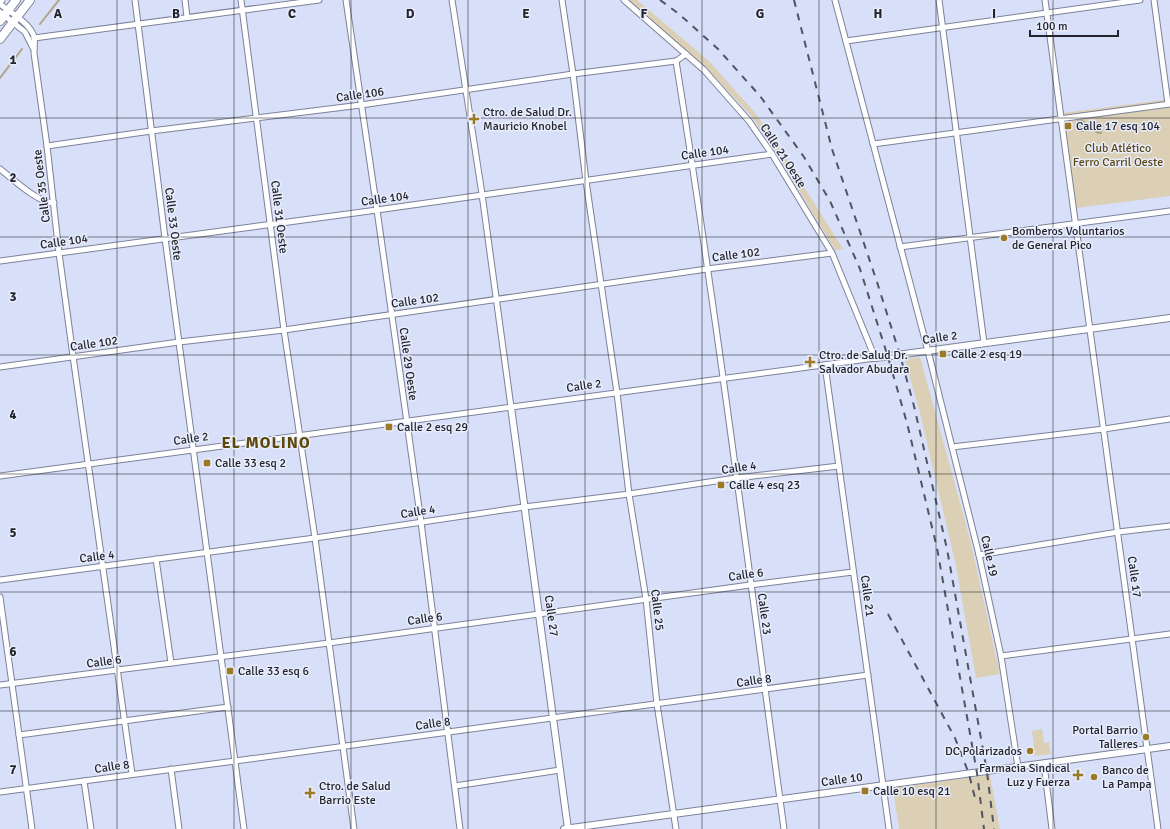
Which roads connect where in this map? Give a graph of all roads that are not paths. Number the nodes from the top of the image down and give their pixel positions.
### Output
1 (16, 0) edge
2 (30, 0) edge
3 (135, 0) edge
4 (185, 0) edge
5 (241, 0) edge
6 (319, 0) edge
7 (346, 0) edge
8 (452, 0) edge
9 (562, 0) edge
10 (624, 0) edge
11 (835, 0) edge
12 (939, 0) edge
13 (1045, 0) edge
14 (1140, 0) edge
15 (1154, 0) edge
16 (0, 2) edge
17 (243, 10) junction
18 (1047, 13) junction
19 (3, 15) edge
20 (187, 17) junction
21 (15, 19) junction
22 (138, 24) junction
23 (942, 28) junction
24 (34, 38) junction
25 (0, 39) edge
26 (846, 41) junction
27 (34, 48) junction
28 (686, 54) junction
29 (676, 61) junction
30 (573, 74) junction
31 (466, 89) junction
32 (1169, 104) edge
33 (361, 105) junction
34 (256, 118) junction
35 (1062, 118) junction
36 (151, 131) junction
37 (956, 133) junction
38 (873, 144) junction
39 (47, 146) junction
40 (772, 154) junction
41 (692, 165) junction
42 (0, 169) edge
43 (586, 181) junction
44 (482, 194) junction
45 (54, 203) junction
46 (377, 210) junction
47 (1170, 211) edge
48 (270, 224) junction
49 (1076, 224) junction
50 (165, 238) junction
51 (970, 238) junction
52 (900, 247) junction
53 (59, 253) junction
54 (832, 253) junction
55 (0, 261) edge
56 (707, 269) junction
57 (600, 284) junction
58 (496, 300) junction
59 (392, 315) junction
60 (1170, 318) edge
61 (1090, 329) junction
62 (284, 330) junction
63 (179, 342) junction
64 (984, 344) junction
65 (928, 351) junction
66 (73, 356) junction
67 (875, 358) junction
68 (825, 365) junction
69 (0, 367) edge
70 (722, 378) junction
71 (617, 393) junction
72 (511, 407) junction
73 (1170, 419) edge
74 (406, 421) junction
75 (1104, 429) junction
76 (300, 436) junction
77 (952, 447) junction
78 (193, 450) junction
79 (88, 464) junction
80 (839, 466) junction
81 (0, 476) edge
82 (736, 478) junction
83 (628, 494) junction
84 (524, 506) junction
85 (421, 522) junction
86 (1170, 526) edge
87 (1118, 532) junction
88 (314, 538) junction
89 (207, 553) junction
90 (979, 555) junction
91 (156, 559) junction
92 (102, 566) junction
93 (853, 572) junction
94 (0, 580) edge
95 (750, 585) junction
96 (0, 597) edge
97 (646, 599) junction
98 (539, 614) junction
99 (434, 628) junction
100 (1170, 634) edge
101 (1132, 639) junction
102 (329, 643) junction
103 (222, 656) junction
104 (1001, 656) junction
105 (171, 663) junction
106 (117, 670) junction
107 (868, 675) junction
108 (12, 683) junction
109 (0, 685) edge
110 (765, 689) junction
111 (658, 704) junction
112 (228, 707) junction
113 (553, 718) junction
114 (124, 721) junction
115 (447, 732) junction
116 (19, 735) junction
117 (342, 746) junction
118 (1170, 746) edge
119 (1148, 750) junction
120 (235, 761) junction
121 (1044, 764) junction
122 (1018, 768) junction
123 (171, 769) junction
124 (560, 770) junction
125 (132, 774) junction
126 (84, 781) junction
127 (455, 786) junction
128 (883, 786) junction
129 (26, 788) junction
130 (0, 792) edge
131 (780, 800) junction
132 (674, 814) junction
133 (32, 829) edge
134 (91, 829) edge
135 (179, 829) edge
136 (244, 829) edge
137 (354, 829) edge
138 (460, 829) edge
139 (566, 829) edge
140 (676, 829) edge
141 (784, 829) edge
142 (890, 829) edge
143 (1052, 829) edge
144 (1158, 829) edge

1 - 19 main road
2 - 21 main road
3 - 22 street, Calle 33 Oeste
4 - 20 street
5 - 17 street, Calle 31 Oeste
6 - 17 street
7 - 33 street, Calle 29 Oeste
8 - 31 street
9 - 30 street, Calle 25
10 - 28 street, Calle 21 Oeste
11 - 26 street, Calle 19
12 - 23 street
13 - 18 street, Calle 17
14 - 18 street
15 - 32 street
16 - 19 street
17 - 20 street
17 - 34 street, Calle 31 Oeste
18 - 23 street
18 - 35 street, Calle 17
19 - 21 street
20 - 22 street
21 - 24 street
21 - 25 main road
21 - 27 street, Calle 35 Oeste
22 - 24 street
22 - 36 street, Calle 33 Oeste
23 - 26 street
23 - 37 street
24 - 27 street, Calle 35 Oeste
26 - 38 street, Calle 19
27 - 39 street, Calle 35 Oeste
28 - 29 street
28 - 40 street, Calle 21 Oeste
29 - 30 street, Calle 106
29 - 41 street, Calle 23
30 - 31 street, Calle 106
30 - 43 street, Calle 25
31 - 33 street, Calle 106
31 - 44 street
32 - 35 street
33 - 34 street, Calle 106
33 - 46 street, Calle 29 Oeste
34 - 36 street, Calle 106
34 - 48 street, Calle 31 Oeste
35 - 37 street
35 - 49 street, Calle 17
36 - 39 street, Calle 106
36 - 50 street, Calle 33 Oeste
37 - 38 street
37 - 51 street
38 - 52 street, Calle 19
39 - 45 street, Calle 35 Oeste
40 - 41 street, Calle 104
40 - 54 street, Calle 21 Oeste
41 - 43 street, Calle 104
41 - 56 street, Calle 23
42 - 45 street
43 - 44 street, Calle 104
43 - 57 street, Calle 25
44 - 46 street, Calle 104
44 - 58 street
45 - 53 street, Calle 35 Oeste
46 - 48 street, Calle 104
46 - 59 street, Calle 29 Oeste
47 - 49 street
48 - 50 street, Calle 104
48 - 62 street, Calle 31 Oeste
49 - 51 street
49 - 61 street, Calle 17
50 - 53 street, Calle 104
50 - 63 street, Calle 33 Oeste
51 - 52 street
51 - 64 street
52 - 65 street, Calle 19
53 - 55 street, Calle 104
53 - 66 street, Calle 35 Oeste
54 - 56 street, Calle 102
54 - 67 street, Calle 21 Oeste
56 - 57 street, Calle 102
56 - 70 street, Calle 23
57 - 58 street, Calle 102
57 - 71 street, Calle 25
58 - 59 street, Calle 102
58 - 72 street
59 - 62 street, Calle 102
59 - 74 street, Calle 29 Oeste
60 - 61 street, Calle 2
61 - 64 street, Calle 2
61 - 75 street, Calle 17
62 - 63 street, Calle 102
62 - 76 street, Calle 31 Oeste
63 - 66 street, Calle 102
63 - 78 street, Calle 33 Oeste
64 - 65 street, Calle 2
65 - 67 street, Calle 2
65 - 77 street, Calle 19
66 - 69 street, Calle 102
66 - 79 street, Calle 35 Oeste
67 - 68 street, Calle 2
68 - 70 street, Calle 2
68 - 80 street, Calle 21
70 - 71 street, Calle 2
70 - 82 street, Calle 23
71 - 72 street, Calle 2
71 - 83 street, Calle 25
72 - 74 street, Calle 2
72 - 84 street, Calle 27
73 - 75 street
74 - 76 street, Calle 2
74 - 85 street, Calle 29 Oeste
75 - 77 street
75 - 87 street, Calle 17
76 - 78 street, Calle 2
76 - 88 street, Calle 31 Oeste
77 - 90 street, Calle 19
78 - 79 street, Calle 2
78 - 89 street, Calle 33 Oeste
79 - 81 street, Calle 2
79 - 92 street, Calle 35 Oeste
80 - 82 street, Calle 4
80 - 93 street, Calle 21
82 - 83 street, Calle 4
82 - 95 street, Calle 23
83 - 84 street, Calle 4
83 - 97 street, Calle 25
84 - 85 street, Calle 4
84 - 98 street, Calle 27
85 - 88 street, Calle 4
85 - 99 street, Calle 29 Oeste
86 - 87 street
87 - 90 street
87 - 101 street, Calle 17
88 - 89 street, Calle 4
88 - 102 street, Calle 31 Oeste
89 - 91 street, Calle 4
89 - 103 street, Calle 33 Oeste
90 - 104 street, Calle 19
91 - 92 street, Calle 4
91 - 105 street
92 - 94 street, Calle 4
92 - 106 street, Calle 35 Oeste
93 - 95 street, Calle 6
93 - 107 street, Calle 21
95 - 97 street, Calle 6
95 - 110 street, Calle 23
96 - 108 street
97 - 98 street, Calle 6
97 - 111 street, Calle 25
98 - 99 street, Calle 6
98 - 113 street, Calle 27
99 - 102 street, Calle 6
99 - 115 street, Calle 29 Oeste
100 - 101 street
101 - 104 street
101 - 119 street, Calle 17
102 - 103 street, Calle 6
102 - 117 street, Calle 31 Oeste
103 - 105 street, Calle 6
103 - 112 street, Calle 33 Oeste
104 - 122 street, Calle 19
105 - 106 street, Calle 6
106 - 108 street, Calle 6
106 - 114 street, Calle 35 Oeste
107 - 110 street, Calle 8
107 - 128 street, Calle 21
108 - 109 street, Calle 6
108 - 116 street
110 - 111 street, Calle 8
110 - 131 street, Calle 23
111 - 113 street, Calle 8
111 - 132 street, Calle 25
112 - 114 street
112 - 120 street, Calle 33 Oeste
113 - 115 street, Calle 8
113 - 124 street, Calle 27
114 - 116 street
114 - 125 street, Calle 35 Oeste
115 - 117 street, Calle 8
115 - 127 street, Calle 29 Oeste
116 - 129 street
117 - 120 street, Calle 8
117 - 137 street, Calle 31 Oeste
118 - 119 street, Calle 10
119 - 121 street, Calle 10
119 - 144 street, Calle 17
120 - 123 street, Calle 8
120 - 136 street, Calle 33 Oeste
121 - 122 street, Calle 10
121 - 143 street
122 - 128 street, Calle 10
123 - 125 street, Calle 8
123 - 135 street
124 - 127 street
124 - 139 street, Calle 27
125 - 126 street, Calle 8
126 - 129 street, Calle 8
126 - 134 street
127 - 138 street, Calle 29 Oeste
128 - 131 street, Calle 10
128 - 142 street, Calle 21
129 - 130 street, Calle 8
129 - 133 street
131 - 132 street, Calle 10
131 - 141 street, Calle 23
132 - 139 street, Calle 10
132 - 140 street, Calle 25

